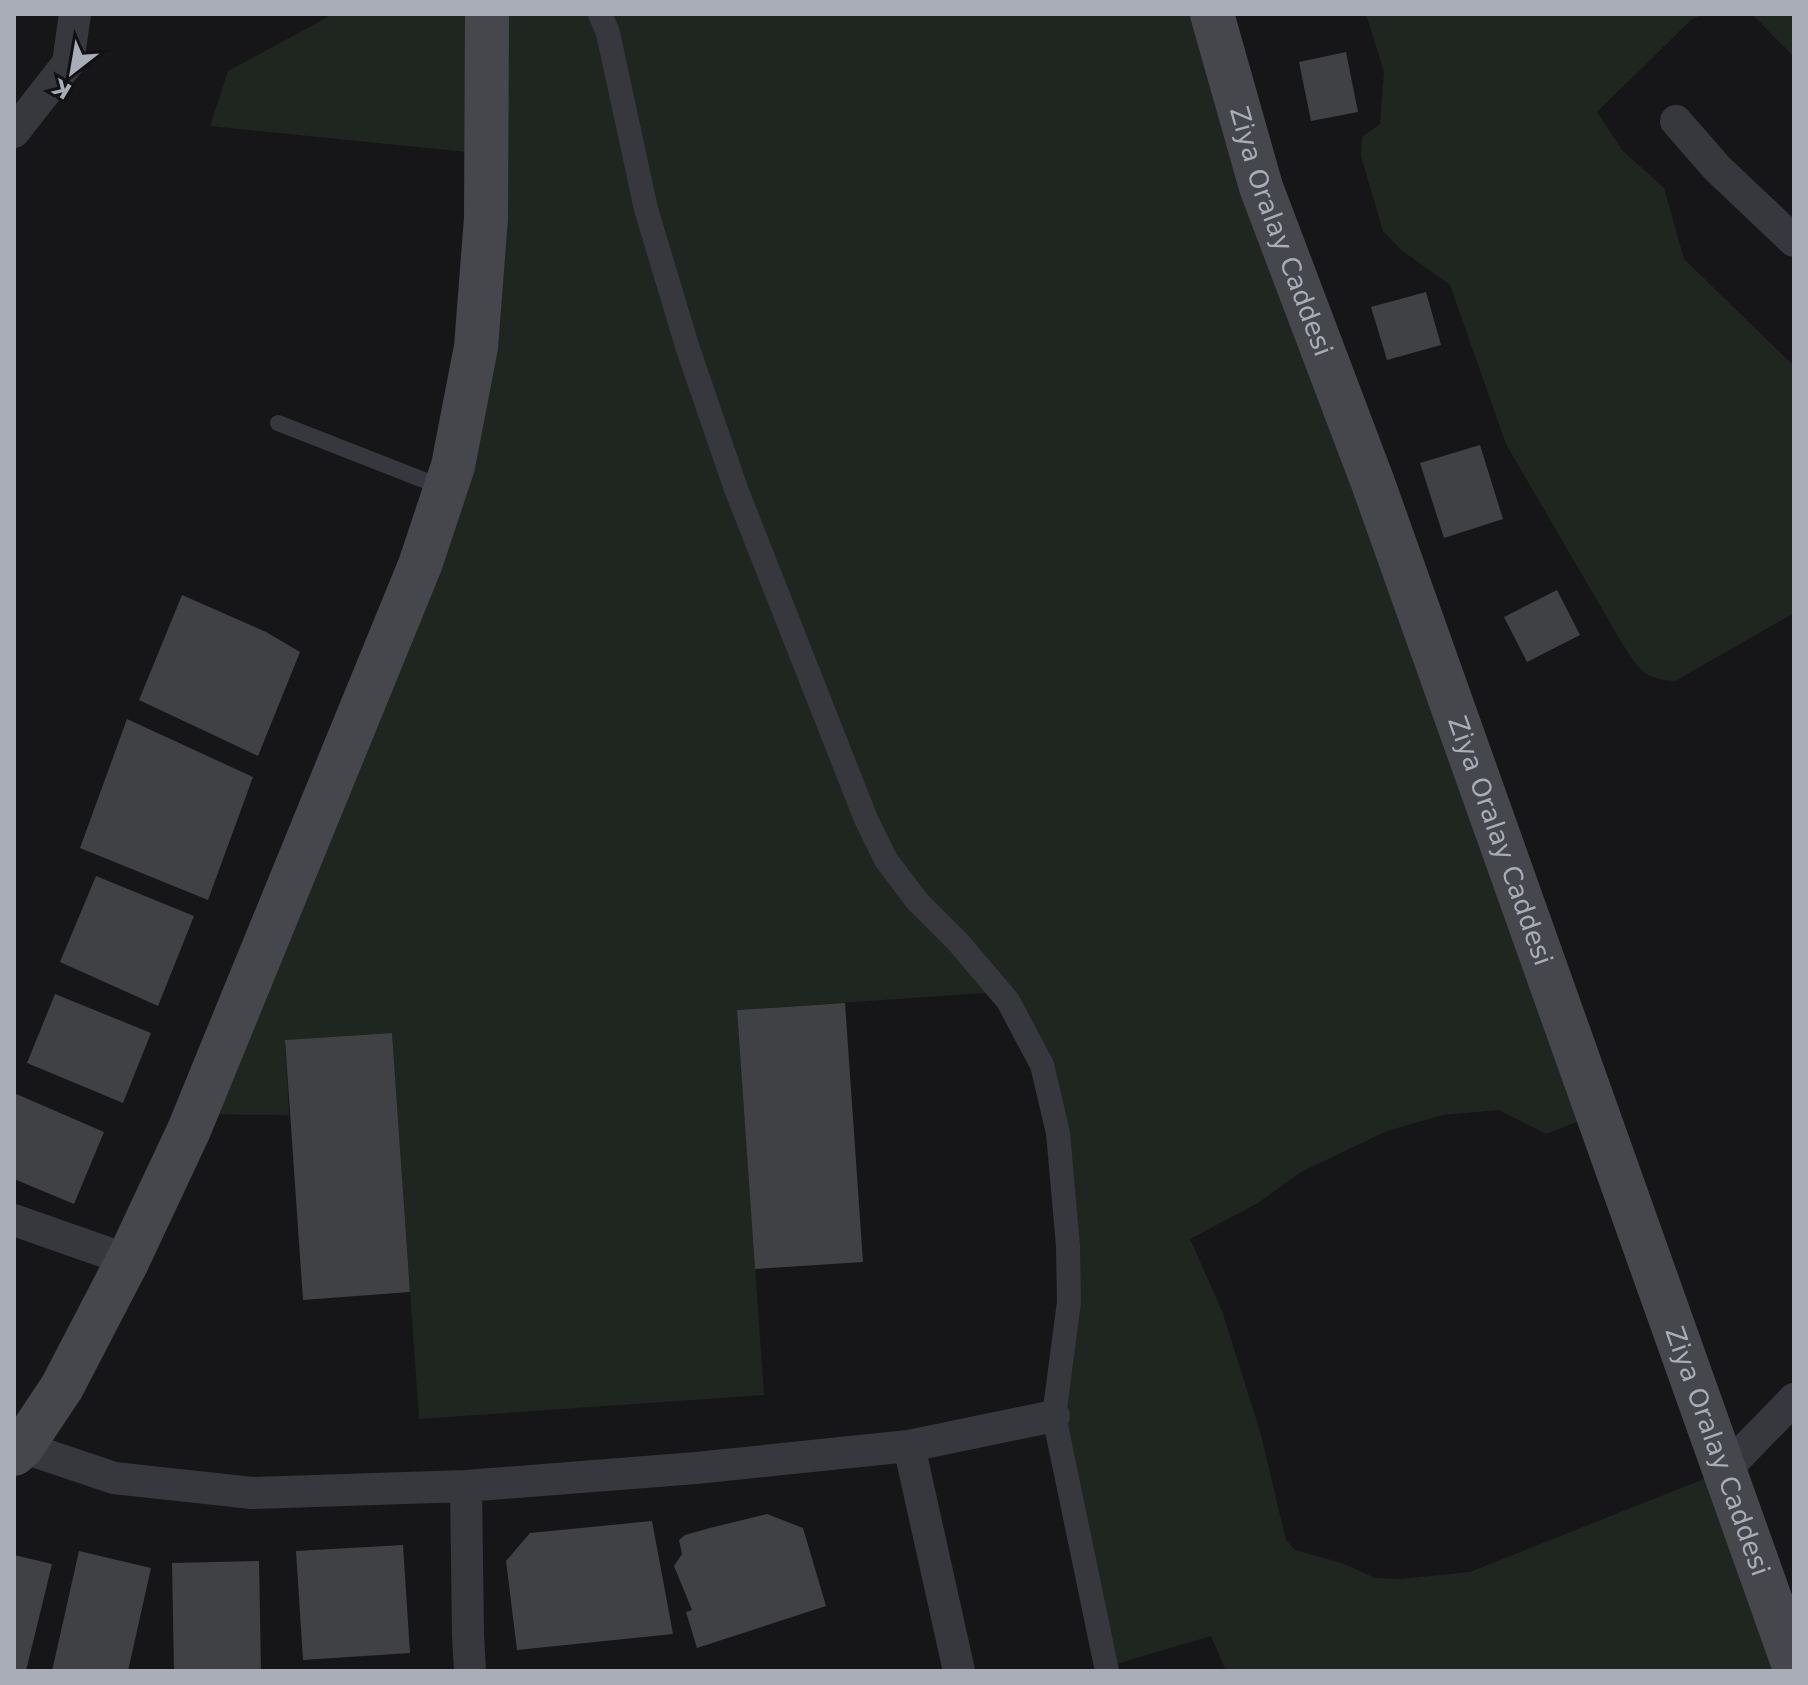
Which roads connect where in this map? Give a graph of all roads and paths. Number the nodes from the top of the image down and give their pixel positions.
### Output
1 (75, 14) edge
2 (487, 14) edge
3 (600, 14) edge
4 (1212, 14) edge
5 (1676, 121) dead end
6 (14, 132) edge
7 (1794, 241) edge
8 (278, 423) dead end
9 (446, 489) junction
10 (14, 1220) edge
11 (128, 1260) junction
12 (1794, 1399) edge
13 (1054, 1416) junction
14 (909, 1446) junction
15 (18, 1451) edge
16 (1724, 1471) junction
17 (466, 1486) junction
18 (1794, 1666) edge
19 (470, 1671) edge
20 (959, 1671) edge
21 (1107, 1671) edge

1 - 6 street
2 - 9 main road
3 - 13 street
4 - 16 main road, Ziya Oralay Caddesi
5 - 7 street
8 - 9 lane
9 - 11 main road
10 - 11 street
11 - 15 main road
12 - 16 street
13 - 14 street
13 - 21 street
14 - 17 street
14 - 20 street
15 - 17 street
16 - 18 main road, Ziya Oralay Caddesi
17 - 19 street

